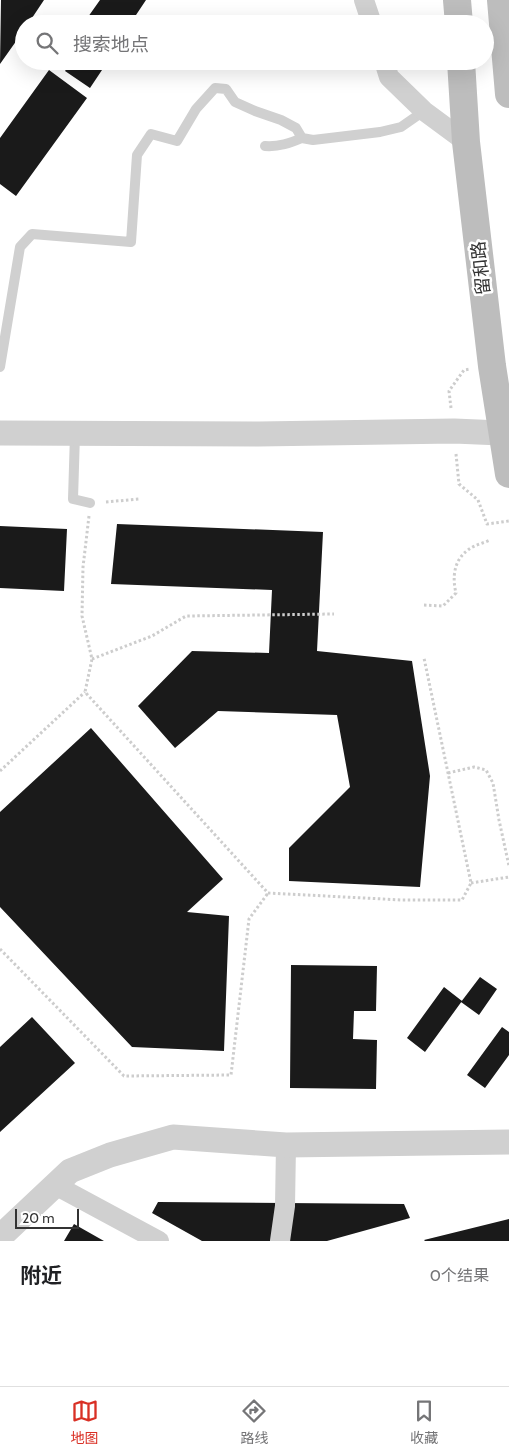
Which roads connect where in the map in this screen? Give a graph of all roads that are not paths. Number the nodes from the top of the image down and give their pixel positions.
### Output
1 (364, 0) edge
2 (457, 0) edge
3 (501, 0) edge
4 (369, 15) edge
5 (458, 15) edge
6 (387, 70) edge
7 (462, 70) edge
8 (509, 94) edge
9 (424, 111) junction
10 (302, 138) junction
11 (466, 142) junction
12 (265, 146) dead end
13 (0, 367) edge
14 (505, 432) edge
15 (0, 433) edge
16 (75, 433) junction
17 (509, 474) edge
18 (90, 503) road end
19 (509, 1142) edge
20 (286, 1145) junction
21 (55, 1185) junction
22 (0, 1237) edge
23 (158, 1241) edge
24 (280, 1241) edge

1 - 4 street
2 - 5 main road
3 - 8 main road
6 - 9 street
7 - 11 main road, 留和路
9 - 10 lane
9 - 11 street
10 - 12 lane
10 - 13 lane
11 - 14 main road, 留和路
14 - 16 street
14 - 17 main road, 留和路
15 - 16 street
16 - 18 lane
19 - 20 street
20 - 21 street
20 - 24 street
21 - 22 street
21 - 23 street

